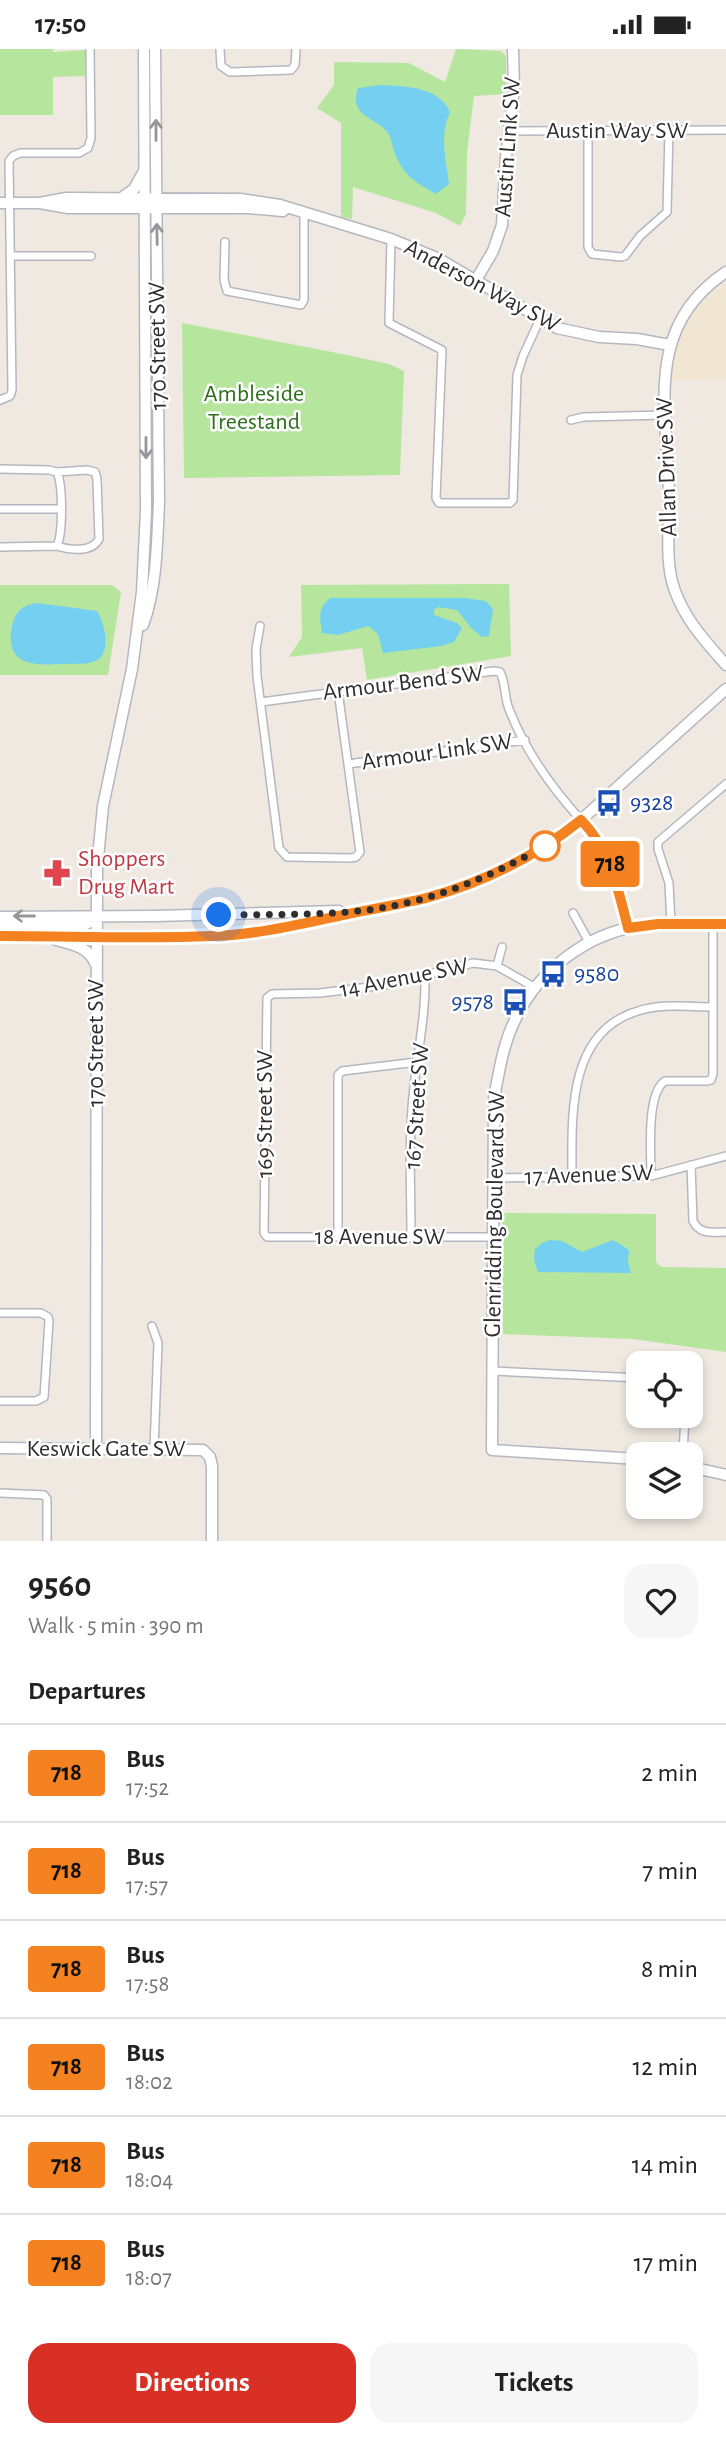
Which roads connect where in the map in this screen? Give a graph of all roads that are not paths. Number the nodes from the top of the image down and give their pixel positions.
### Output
1 (90, 49) edge
2 (144, 49) edge
3 (155, 49) edge
4 (220, 49) edge
5 (296, 49) edge
6 (513, 49) edge
7 (726, 130) edge
8 (509, 131) junction
9 (588, 131) junction
10 (669, 131) junction
11 (145, 169) junction
12 (120, 198) junction
13 (5, 203) edge
14 (40, 203) junction
15 (145, 203) junction
16 (156, 203) junction
17 (128, 208) junction
18 (301, 213) junction
19 (145, 232) junction
20 (391, 239) junction
21 (225, 242) dead end
22 (12, 256) junction
23 (90, 256) dead end
24 (726, 272) edge
25 (476, 280) junction
26 (540, 319) junction
27 (670, 345) junction
28 (0, 400) edge
29 (664, 415) junction
30 (571, 420) dead end
31 (0, 469) edge
32 (57, 472) junction
33 (0, 509) edge
34 (60, 509) junction
35 (57, 546) junction
36 (0, 547) edge
37 (260, 626) dead end
38 (137, 642) junction
39 (726, 665) edge
40 (726, 689) edge
41 (338, 691) junction
42 (261, 702) junction
43 (525, 740) junction
44 (348, 764) junction
45 (725, 787) edge
46 (581, 820) junction
47 (372, 909) junction
48 (573, 913) dead end
49 (228, 914) junction
50 (97, 916) junction
51 (0, 917) edge
52 (671, 924) junction
53 (713, 925) junction
54 (726, 925) edge
55 (0, 927) edge
56 (628, 928) junction
57 (0, 936) edge
58 (42, 936) junction
59 (97, 936) junction
60 (589, 942) junction
61 (502, 947) dead end
62 (497, 966) junction
63 (96, 969) junction
64 (425, 975) junction
65 (534, 987) junction
66 (269, 995) joint
67 (713, 1007) junction
68 (417, 1062) junction
69 (726, 1156) edge
70 (691, 1165) junction
71 (650, 1176) junction
72 (493, 1178) junction
73 (572, 1178) junction
74 (726, 1231) edge
75 (266, 1235) joint
76 (338, 1237) junction
77 (492, 1237) junction
78 (411, 1238) junction
79 (0, 1313) edge
80 (152, 1326) dead end
81 (492, 1371) junction
82 (626, 1377) edge
83 (0, 1401) edge
84 (0, 1448) edge
85 (96, 1449) junction
86 (154, 1449) junction
87 (626, 1458) edge
88 (703, 1470) edge
89 (726, 1475) edge
90 (0, 1493) edge
91 (47, 1541) edge
92 (212, 1541) edge

1 - 13 street
2 - 11 main road, 170 Street SW
16 -> 3 main road, 170 Street SW
4 - 5 street
6 - 8 main road, Austin Link SW
7 - 10 street, Austin Way SW
8 - 9 street, Austin Way SW
8 - 25 main road, Austin Link SW
9 - 10 street, Austin Way SW
9 - 10 street
11 - 12 main road
11 - 15 main road, 170 Street SW
12 - 14 main road
12 - 15 main road
13 - 14 main road
13 - 22 street
14 - 17 main road
15 - 16 main road, Anderson Way SW
15 - 17 main road
15 - 19 main road, 170 Street SW
16 - 18 main road, Anderson Way SW
38 -> 16 main road, 170 Street SW
17 - 19 main road
18 - 20 main road, Anderson Way SW
18 - 21 street
19 -> 38 main road, 170 Street SW
20 - 25 main road, Anderson Way SW
20 - 26 street
22 - 23 street
22 - 28 street
24 - 27 main road, Allan Drive SW
25 - 26 main road, Anderson Way SW
26 - 27 main road, Anderson Way SW
27 - 29 main road, Allan Drive SW
29 - 30 street
29 - 39 main road, Allan Drive SW
31 - 32 street
32 - 34 street
32 - 35 street
33 - 34 street
34 - 35 street
35 - 36 street
37 - 42 street
38 - 50 main road, 170 Street SW
40 - 46 main road
41 - 42 street, Armour Bend SW
41 - 43 street, Armour Bend SW
41 - 44 street
42 - 44 street
43 - 44 street, Armour Link SW
43 - 46 street, Armour Bend SW
45 - 52 street
46 - 47 main road
46 - 56 main road
47 - 49 main road
47 - 59 main road
48 - 60 street
49 - 50 main road
49 - 59 main road
50 -> 51 main road
50 - 55 main road
50 - 59 main road, 170 Street SW
52 - 53 main road, Glenridding Boulevard SW
52 - 56 main road, Glenridding Boulevard SW
53 - 54 main road, Glenridding Boulevard SW
53 - 67 street
56 - 60 main road, Glenridding Boulevard SW
57 - 58 main road
58 - 59 main road
58 - 63 main road
59 - 63 main road, 170 Street SW
60 - 65 main road, Glenridding Boulevard SW
61 - 62 street, 14 Avenue SW
62 - 64 street, 14 Avenue SW
62 - 65 street, 14 Avenue SW
63 - 85 main road, 170 Street SW
64 - 66 street, 14 Avenue SW
64 - 68 street, 167 Street SW
65 - 72 main road, Glenridding Boulevard SW
66 - 75 street, 169 Street SW
67 - 71 street
67 - 73 street
68 - 76 street
68 - 78 street, 167 Street SW
69 - 70 street, 17 Avenue SW
70 - 71 street, 17 Avenue SW
70 - 74 street
71 - 73 street, 17 Avenue SW
72 - 73 street, 17 Avenue SW
72 - 77 main road, Glenridding Boulevard SW
75 - 76 street, 18 Avenue SW
76 - 78 street, 18 Avenue SW
77 - 78 street, 18 Avenue SW
77 - 81 main road, Glenridding Boulevard SW
79 - 83 street
80 - 86 street
81 - 82 street
81 - 87 main road, Glenridding Boulevard SW
84 - 85 main road, Keswick Gate SW
85 - 86 main road, Keswick Gate SW
86 - 92 main road, Keswick Gate SW
88 - 89 main road
90 - 91 street

